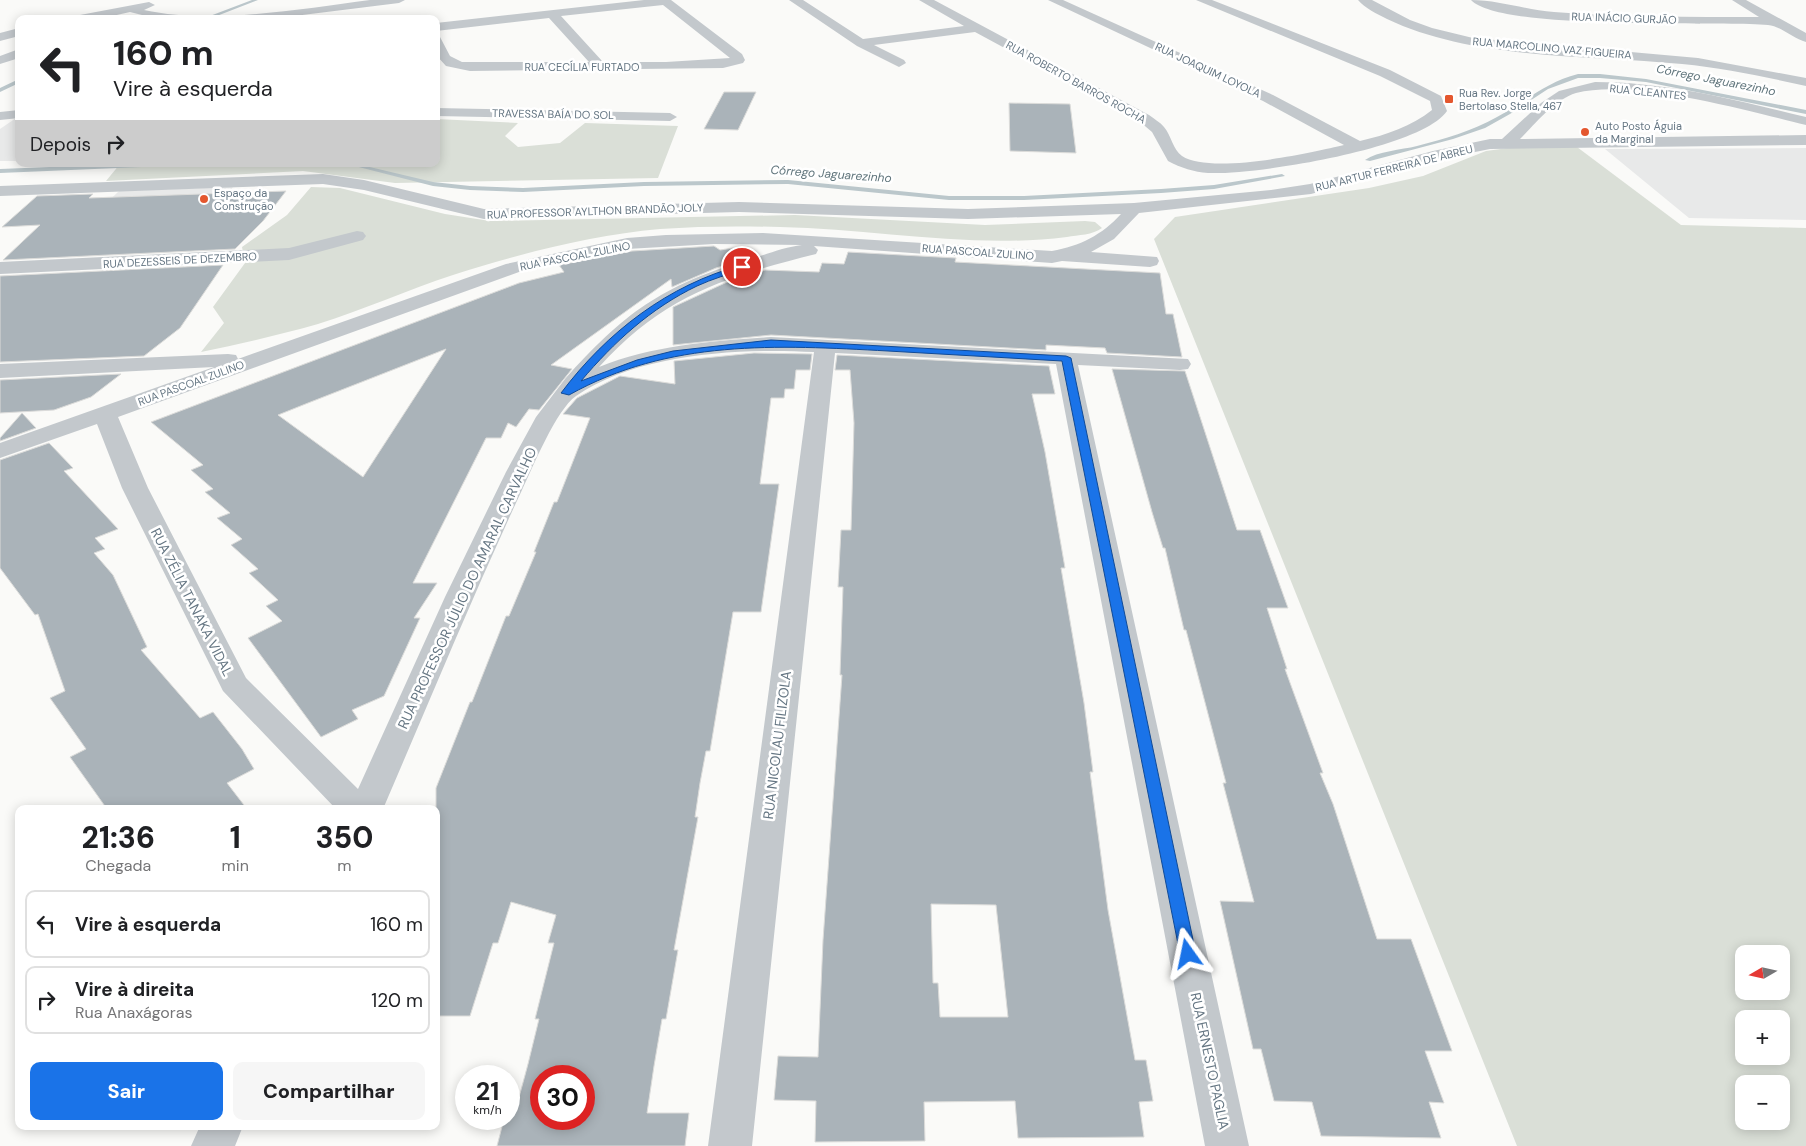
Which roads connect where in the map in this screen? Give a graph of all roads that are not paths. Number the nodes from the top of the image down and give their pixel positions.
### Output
1 (399, 0) edge
2 (665, 0) edge
3 (796, 0) edge
4 (925, 0) edge
5 (1054, 0) edge
6 (1202, 0) edge
7 (1364, 0) edge
8 (1477, 0) edge
9 (1738, 0) edge
10 (154, 3) edge
11 (306, 5) edge
12 (1627, 5) dead end
13 (135, 10) junction
14 (552, 14) junction
15 (104, 15) edge
16 (126, 15) edge
17 (174, 15) edge
18 (248, 15) edge
19 (1626, 19) junction
20 (1648, 20) junction
21 (1773, 22) junction
22 (440, 26) edge
23 (977, 28) junction
24 (15, 33) edge
25 (1649, 34) dead end
26 (0, 37) edge
27 (1806, 38) edge
28 (861, 42) junction
29 (1664, 45) dead end
30 (440, 50) edge
31 (15, 54) edge
32 (0, 60) edge
33 (1686, 60) junction
34 (899, 64) dead end
35 (600, 68) junction
36 (1805, 80) edge
37 (440, 112) edge
38 (670, 117) dead end
39 (1806, 121) edge
40 (1806, 140) edge
41 (1507, 144) junction
42 (1358, 146) junction
43 (1329, 169) junction
44 (0, 191) edge
45 (1134, 208) junction
46 (357, 236) dead end
47 (890, 246) junction
48 (1052, 257) junction
49 (1150, 261) dead end
50 (0, 268) edge
51 (824, 345) junction
52 (1066, 358) junction
53 (256, 359) junction
54 (1180, 364) dead end
55 (0, 371) edge
56 (565, 393) junction
57 (105, 414) junction
58 (0, 452) edge
59 (352, 805) edge
60 (368, 805) edge
61 (220, 1130) edge
62 (213, 1146) edge
63 (730, 1146) edge
64 (1227, 1146) edge

1 - 11 street
2 - 14 street
2 - 35 street, RUA CECÍLIA FURTADO
3 - 28 street
4 - 23 street, RUA ROBERTO BARROS ROCHA
5 - 42 street, RUA JOAQUIM LOYOLA
6 - 42 street
7 - 33 street, RUA MARCOLINO VAZ FIGUEIRA
8 - 19 street, RUA INÁCIO GURJÃO
9 - 21 street
10 - 13 street
11 - 18 street
12 - 20 street
13 - 15 street
13 - 16 street
13 - 17 street
14 - 22 street
14 - 35 street
19 - 20 street, RUA INÁCIO GURJÃO
19 - 25 street
20 - 21 street, RUA INÁCIO GURJÃO
21 - 27 street
23 - 28 street
23 - 43 street, RUA ROBERTO BARROS ROCHA
24 - 26 street
28 - 34 street
29 - 33 street
30 - 35 street, RUA CECÍLIA FURTADO
31 - 32 street
33 - 36 street, RUA MARCOLINO VAZ FIGUEIRA
37 - 38 street, TRAVESSA BAÍA DO SOL
39 - 41 street, RUA CLEANTES
40 - 41 street, RUA ARTUR FERREIRA DE ABREU
41 - 43 street, RUA ARTUR FERREIRA DE ABREU
42 - 43 street
43 - 45 street, RUA ARTUR FERREIRA DE ABREU
44 - 45 street, RUA PROFESSOR AYLTHON BRANDÃO JOLY
45 - 48 street, RUA PASCOAL ZULINO
46 - 50 street, RUA DEZESSEIS DE DEZEMBRO
47 - 48 street, RUA PASCOAL ZULINO
47 - 53 street, RUA PASCOAL ZULINO
47 - 56 street
48 - 49 street
51 - 52 street, RUA PROFESSOR JÚLIO DO AMARAL CARVALHO
51 - 56 street, RUA PROFESSOR JÚLIO DO AMARAL CARVALHO
51 - 63 street, RUA NICOLAU FILIZOLA
52 - 54 street, RUA PROFESSOR JÚLIO DO AMARAL CARVALHO
52 - 64 street, RUA ERNESTO PAGLIA
53 - 55 street
53 - 57 street, RUA PASCOAL ZULINO
56 - 60 street, RUA PROFESSOR JÚLIO DO AMARAL CARVALHO
57 - 58 street, RUA PASCOAL ZULINO
57 - 59 street, RUA ZÉLIA TANAKA VIDAL
61 - 62 street

